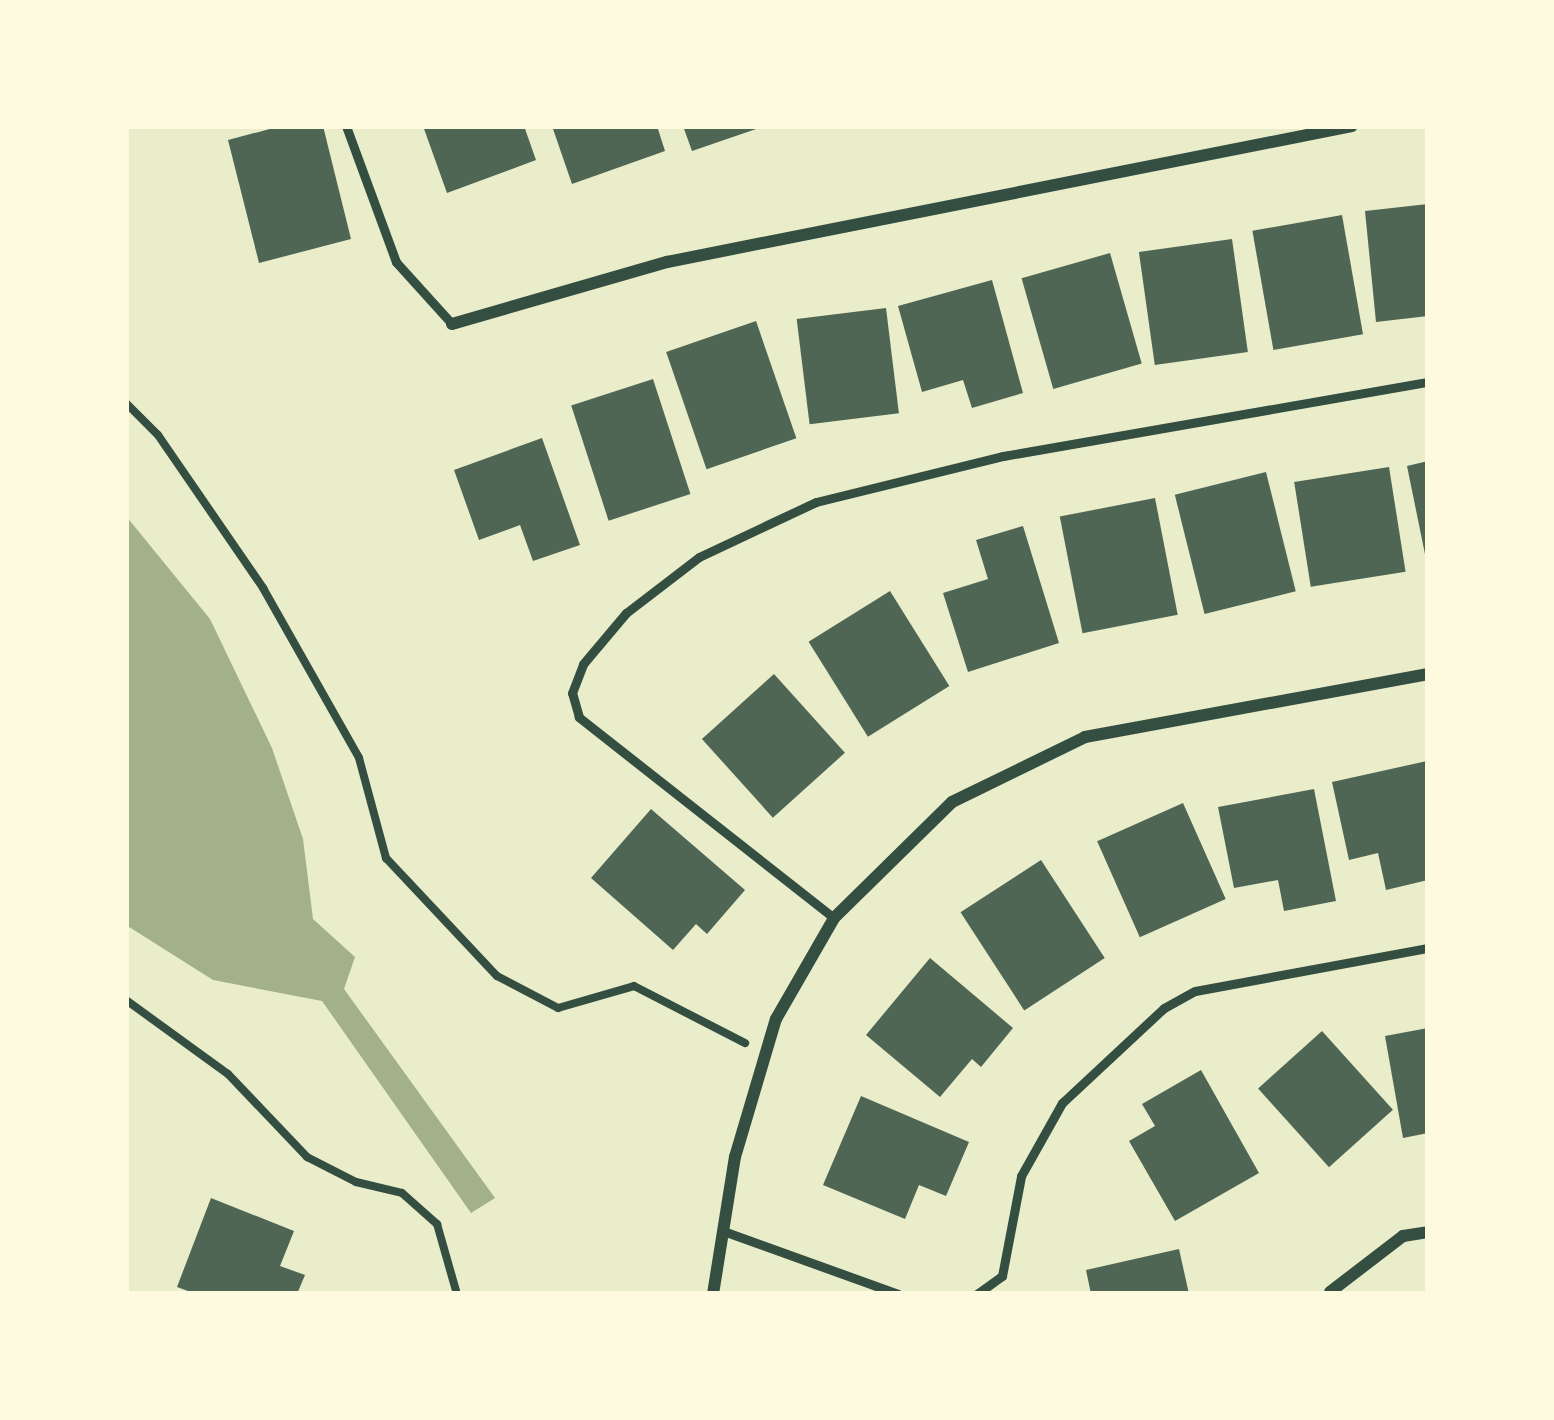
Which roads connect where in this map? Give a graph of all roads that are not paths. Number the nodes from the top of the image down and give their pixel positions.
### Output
1 (346, 126) edge
2 (1352, 126) edge
3 (452, 324) joint
4 (1428, 382) edge
5 (1428, 674) edge
6 (834, 918) junction
7 (1428, 948) edge
8 (726, 1232) junction
9 (1428, 1232) edge
10 (1330, 1292) edge
11 (713, 1294) edge
12 (898, 1294) edge
13 (977, 1294) edge

1 - 3 lane
2 - 3 street
4 - 6 lane
5 - 6 street
6 - 8 street
7 - 13 lane
8 - 11 street
8 - 12 lane
9 - 10 street

